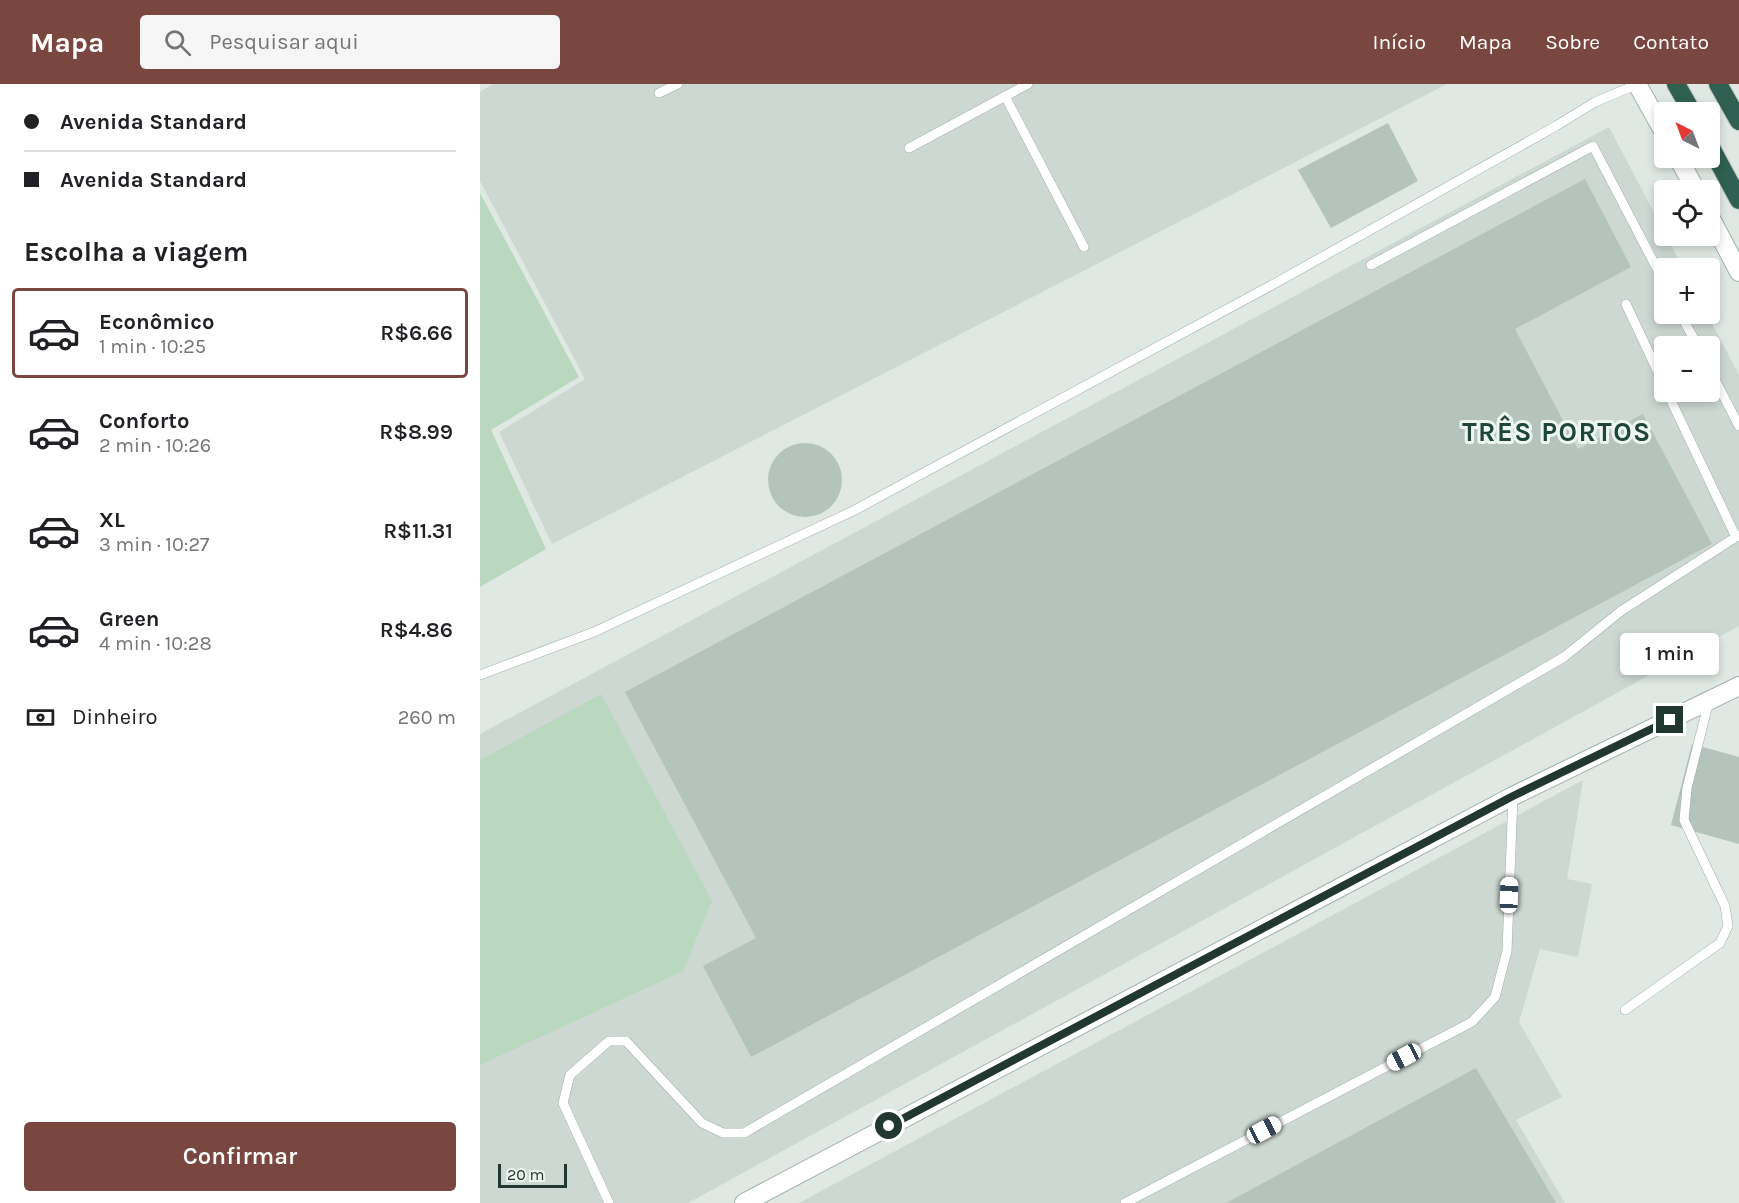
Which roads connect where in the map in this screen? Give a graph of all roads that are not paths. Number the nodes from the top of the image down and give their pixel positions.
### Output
1 (678, 84) edge
2 (1028, 84) edge
3 (1638, 84) edge
4 (1676, 84) edge
5 (1718, 84) edge
6 (659, 93) dead end
7 (1005, 96) junction
8 (1686, 102) edge
9 (1654, 114) edge
10 (1739, 121) edge
11 (909, 148) dead end
12 (1720, 165) edge
13 (1739, 200) edge
14 (1720, 236) edge
15 (1084, 247) dead end
16 (1654, 263) edge
17 (1371, 265) dead end
18 (1739, 272) edge
19 (1626, 304) dead end
20 (1654, 364) edge
21 (1720, 389) edge
22 (1672, 402) edge
23 (1739, 426) edge
24 (1737, 536) edge
25 (480, 675) edge
26 (1739, 686) edge
27 (1709, 700) junction
28 (1513, 796) junction
29 (1625, 1010) dead end
30 (609, 1203) edge
31 (744, 1203) edge
32 (1125, 1203) edge

1 - 6 lane
2 - 7 lane
3 - 9 street
3 - 25 lane
4 - 8 highway
5 - 10 highway
7 - 11 lane
7 - 15 lane
12 - 13 highway
14 - 18 street
16 - 17 lane
19 - 20 lane
21 - 23 lane
22 - 24 lane
24 - 30 lane
26 - 27 street
27 - 28 street
27 - 29 lane
28 - 31 street
28 - 32 lane

